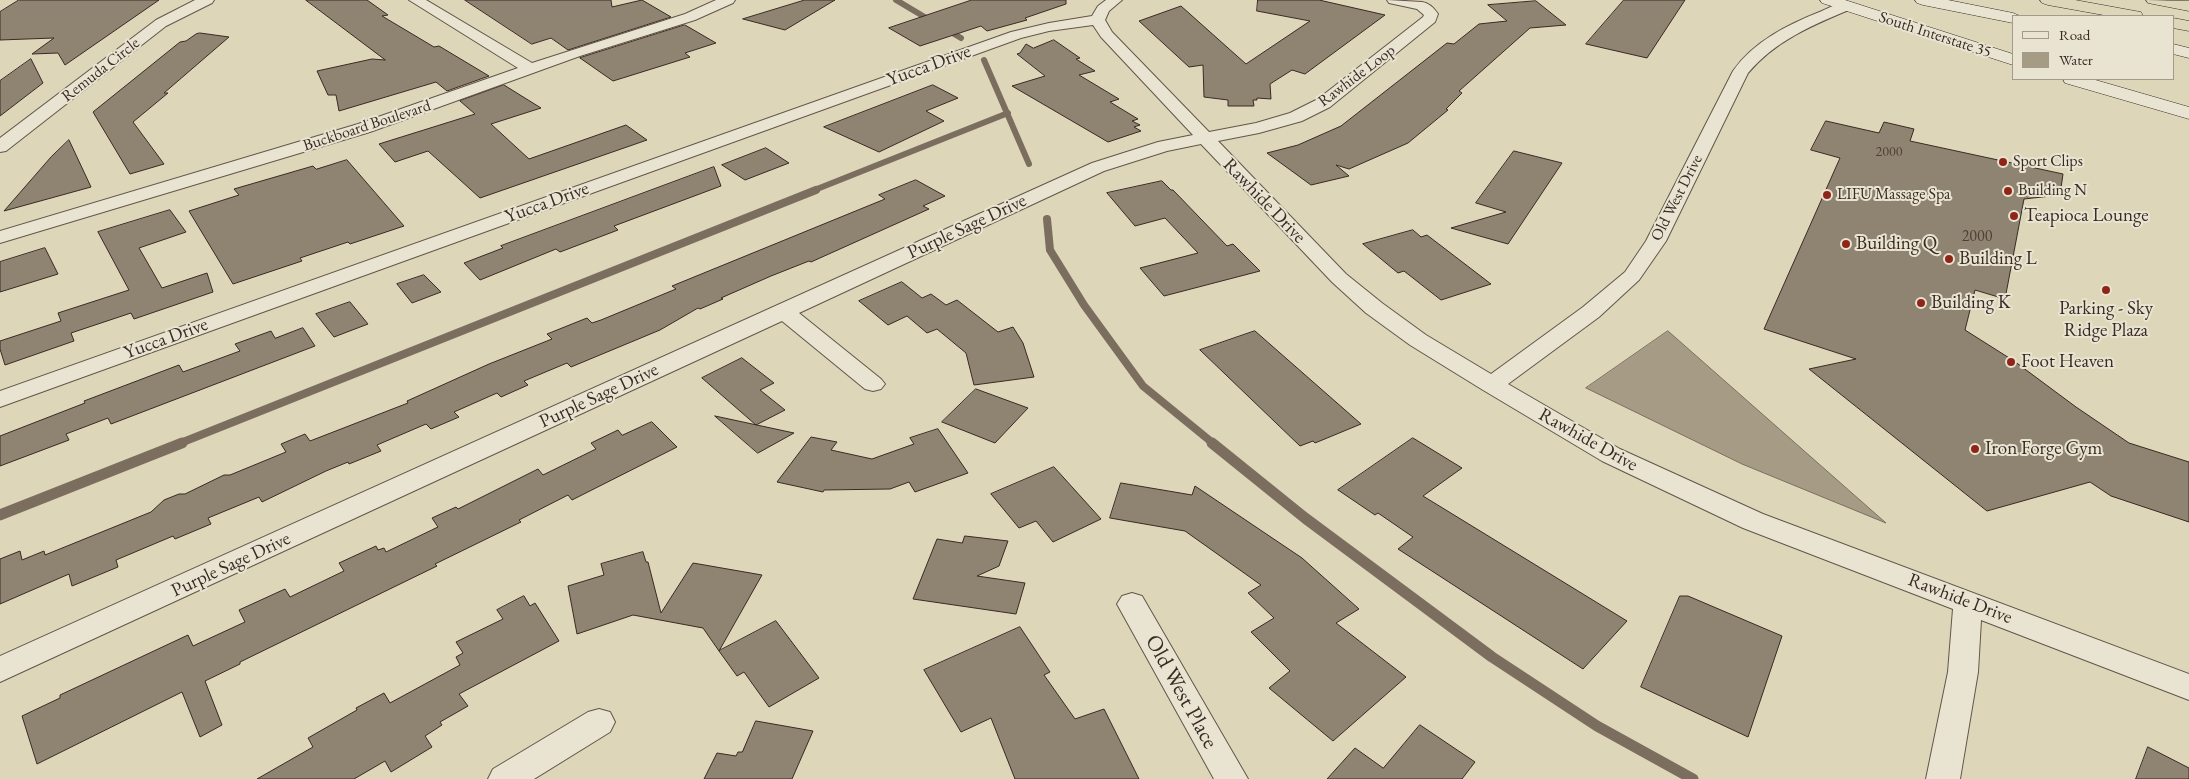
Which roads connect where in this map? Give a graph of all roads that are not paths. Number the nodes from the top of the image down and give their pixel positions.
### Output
1 (207, 0) edge
2 (728, 0) edge
3 (1115, 0) edge
4 (1394, 0) edge
5 (1828, 0) edge
6 (1923, 0) edge
7 (2048, 0) edge
8 (2154, 0) edge
9 (425, 1) edge
10 (1846, 6) junction
11 (2189, 6) edge
12 (2130, 15) edge
13 (2012, 18) edge
14 (1098, 20) junction
15 (2174, 23) edge
16 (2189, 26) edge
17 (2174, 49) edge
18 (2189, 53) edge
19 (2012, 60) edge
20 (531, 69) junction
21 (2076, 80) edge
22 (2189, 112) edge
23 (1204, 138) junction
24 (0, 147) edge
25 (0, 237) edge
26 (784, 311) junction
27 (873, 384) dead end
28 (1490, 385) junction
29 (0, 399) edge
30 (1968, 602) junction
31 (1132, 604) dead end
32 (0, 670) edge
33 (2189, 686) edge
34 (599, 722) dead end
35 (505, 779) edge
36 (1230, 779) edge
37 (1943, 779) edge

1 - 24 street, Remuda Circle
2 - 20 street, Buckboard Boulevard
3 - 14 street
4 - 23 street, Rawhide Loop
5 - 10 main road, South Interstate 35
6 - 13 main road, South Interstate 35
7 - 12 highway
8 - 11 highway
9 - 20 street
10 - 19 main road, South Interstate 35
10 - 28 street, Old West Drive
14 - 23 street, Rawhide Drive
14 - 29 street, Yucca Drive
15 - 16 highway
17 - 18 main road
20 - 25 street, Buckboard Boulevard
21 - 22 main road
23 - 26 street, Purple Sage Drive
23 - 28 street, Rawhide Drive
26 - 27 street
26 - 32 street, Purple Sage Drive
28 - 30 street, Rawhide Drive
30 - 33 street, Rawhide Drive
30 - 37 street
31 - 36 street, Old West Place
34 - 35 street

